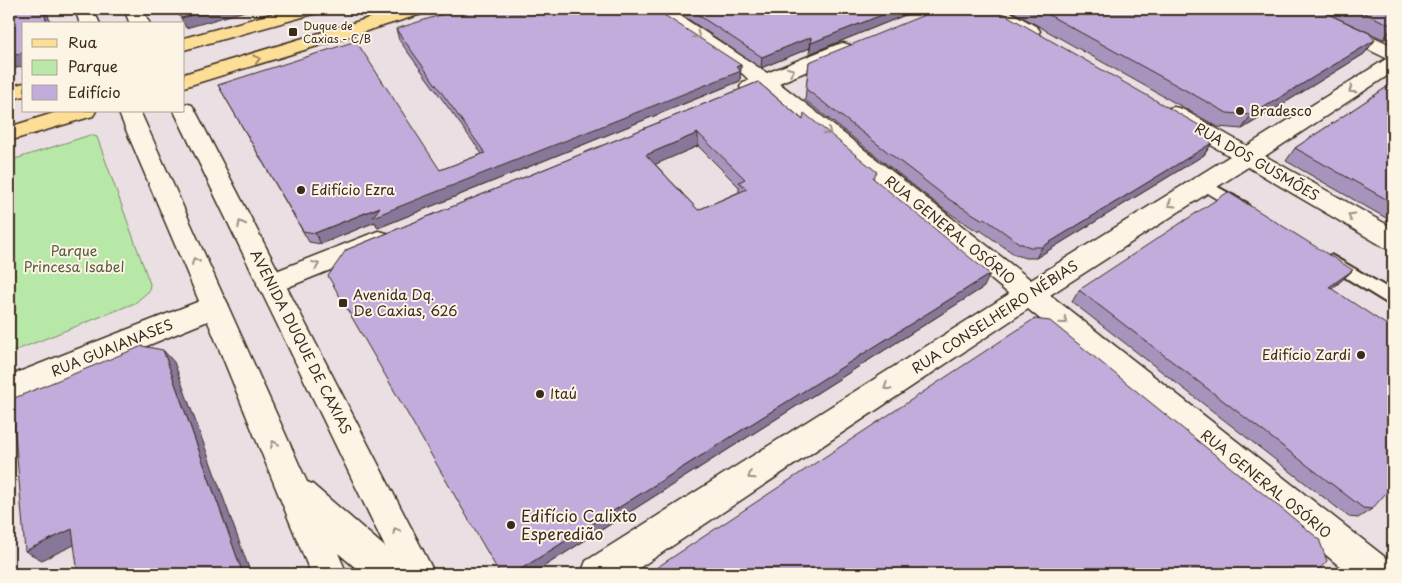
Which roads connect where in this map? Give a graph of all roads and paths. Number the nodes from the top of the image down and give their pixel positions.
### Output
1 (84, 9) edge
2 (133, 9) edge
3 (310, 9) edge
4 (418, 9) edge
5 (656, 9) edge
6 (991, 9) edge
7 (1299, 9) edge
8 (89, 22) edge
9 (139, 22) edge
10 (1048, 42) edge
11 (858, 43) edge
12 (185, 44) edge
13 (1393, 54) edge
14 (1393, 63) edge
15 (185, 82) edge
16 (765, 82) junction
17 (22, 90) edge
18 (9, 94) edge
19 (728, 97) edge
20 (1157, 104) edge
21 (82, 112) edge
22 (129, 112) edge
23 (185, 112) edge
24 (9, 134) edge
25 (1248, 157) junction
26 (1203, 184) junction
27 (1253, 214) edge
28 (399, 232) edge
29 (1393, 240) edge
30 (1319, 254) edge
31 (271, 284) junction
32 (1030, 294) junction
33 (1393, 299) edge
34 (214, 306) junction
35 (9, 390) edge
36 (293, 488) junction
37 (329, 574) edge
38 (392, 574) edge
39 (418, 574) edge
40 (599, 574) edge
41 (1377, 574) edge

1 - 8 street
2 - 9 street
3 - 12 main road
15 -> 4 main road
5 -> 16 street, RUA GENERAL OSÓRIO
6 - 10 street
7 - 13 street
16 -> 11 street
14 -> 25 street, RUA CONSELHEIRO NÉBIAS
16 - 19 street
16 -> 32 street, RUA GENERAL OSÓRIO
17 - 18 main road
20 - 25 street, RUA DOS GUSMÕES
21 - 24 main road
34 -> 22 street
31 -> 23 street, AVENIDA DUQUE DE CAXIAS
25 - 26 street, RUA CONSELHEIRO NÉBIAS
29 -> 25 street, RUA DOS GUSMÕES
26 - 27 lane
26 -> 32 street, RUA CONSELHEIRO NÉBIAS
31 -> 28 street
30 - 33 lane
39 -> 31 street, AVENIDA DUQUE DE CAXIAS
32 -> 40 street, RUA CONSELHEIRO NÉBIAS
32 -> 41 street, RUA GENERAL OSÓRIO
34 - 35 street, RUA GUAIANASES
36 -> 34 street
36 - 37 street
36 - 38 street

